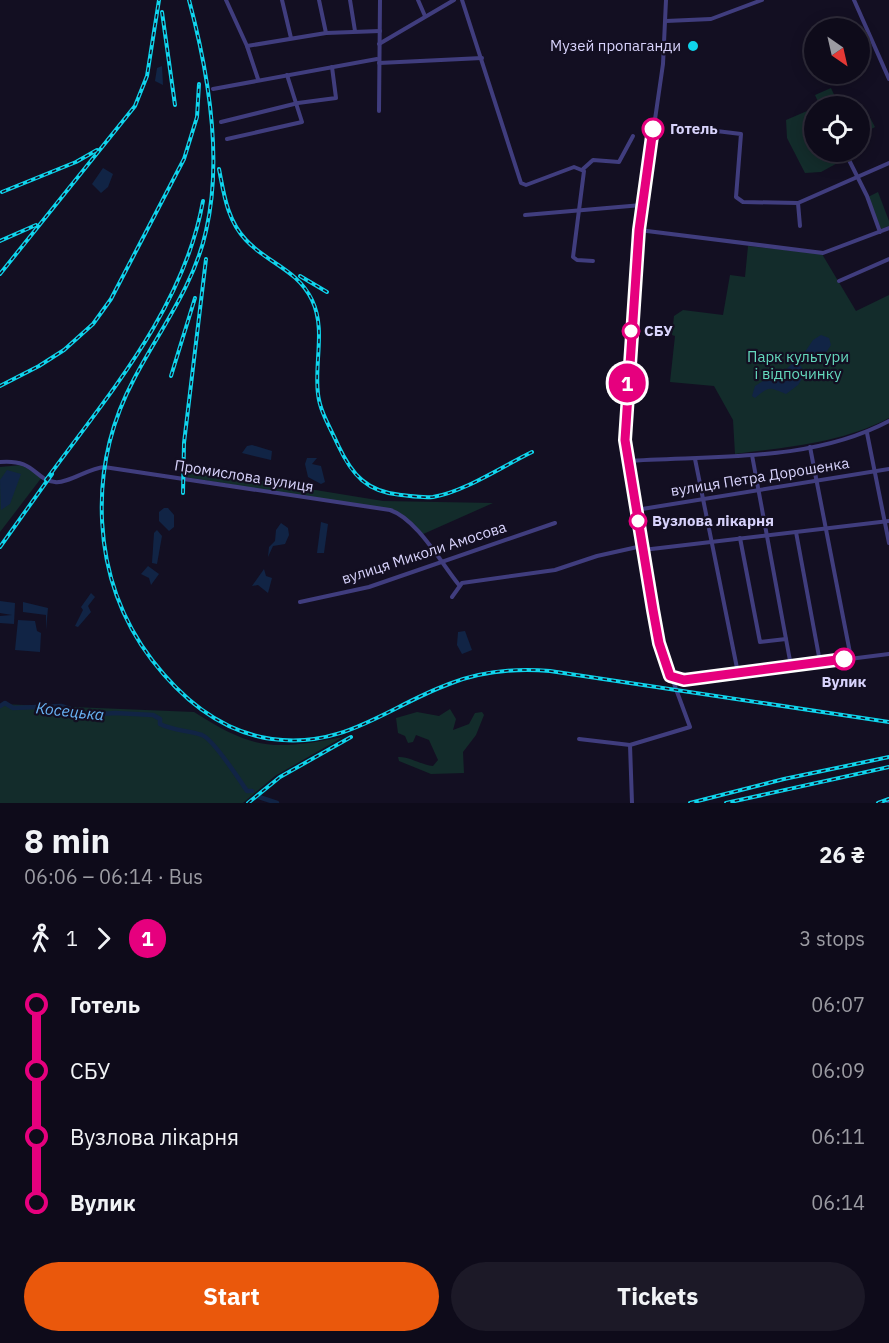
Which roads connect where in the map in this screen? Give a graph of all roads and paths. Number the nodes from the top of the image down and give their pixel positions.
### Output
1 (226, 0) edge
2 (282, 0) edge
3 (319, 0) edge
4 (350, 0) edge
5 (380, 0) edge
6 (418, 0) edge
7 (454, 0) edge
8 (462, 0) edge
9 (666, 0) edge
10 (762, 0) edge
11 (854, 0) edge
12 (425, 16) junction
13 (666, 21) junction
14 (355, 31) junction
15 (380, 31) junction
16 (326, 33) junction
17 (291, 38) junction
18 (378, 44) junction
19 (247, 46) junction
20 (482, 58) junction
21 (378, 61) junction
22 (332, 67) junction
23 (286, 75) junction
24 (258, 79) junction
25 (889, 79) edge
26 (213, 89) dead end
27 (298, 103) junction
28 (379, 111) dead end
29 (221, 122) dead end
30 (700, 129) dead end
31 (633, 136) dead end
32 (227, 140) dead end
33 (850, 162) edge
34 (889, 163) edge
35 (583, 169) junction
36 (857, 176) junction
37 (798, 203) junction
38 (642, 205) junction
39 (580, 210) junction
40 (525, 215) dead end
41 (800, 226) dead end
42 (888, 229) edge
43 (639, 230) junction
44 (880, 232) junction
45 (889, 234) edge
46 (889, 259) edge
47 (593, 261) dead end
48 (839, 281) dead end
49 (889, 421) edge
50 (867, 433) junction
51 (810, 447) junction
52 (752, 455) junction
53 (695, 459) junction
54 (626, 461) junction
55 (0, 462) edge
56 (889, 469) edge
57 (876, 471) junction
58 (818, 482) junction
59 (759, 491) junction
60 (702, 498) junction
61 (636, 510) junction
62 (887, 521) edge
63 (555, 523) dead end
64 (826, 528) junction
65 (796, 532) junction
66 (767, 535) junction
67 (740, 538) junction
68 (711, 542) junction
69 (889, 543) edge
70 (642, 548) junction
71 (441, 562) junction
72 (459, 585) junction
73 (452, 597) dead end
74 (300, 602) dead end
75 (786, 639) junction
76 (889, 654) edge
77 (851, 658) junction
78 (820, 662) junction
79 (791, 666) junction
80 (738, 673) junction
81 (670, 676) junction
82 (579, 739) dead end
83 (630, 745) junction
84 (632, 803) edge

1 - 19 street
2 - 17 street
3 - 16 street
4 - 14 street
5 - 15 street
6 - 12 street
7 - 12 street
8 - 20 street
9 - 13 street
10 - 13 street
11 - 25 street
12 - 18 street
13 - 38 street
14 - 15 street
14 - 16 street
15 - 18 street
16 - 17 street
17 - 19 street
18 - 21 street
19 - 24 street
20 - 21 street
20 - 35 street
21 - 22 street
21 - 28 street
22 - 23 street
22 - 27 street
23 - 24 street
23 - 27 street
24 - 26 street
27 - 29 street
27 - 32 street
30 - 37 street
31 - 35 street
33 - 36 street
34 - 36 street
35 - 39 street
36 - 37 street
36 - 44 street
37 - 41 street
38 - 39 street
38 - 43 street
39 - 40 street
39 - 47 street
42 - 44 street
42 - 45 street
43 - 44 street
43 - 54 street
46 - 48 street
49 - 50 street
50 - 51 street
50 - 57 street
51 - 52 street
51 - 58 street
52 - 53 street
52 - 59 street
53 - 54 street
53 - 60 street
54 - 61 street
55 - 71 street, Промислова вулиця
56 - 57 street, вулиця Петра Дорошенка
57 - 58 street, вулиця Петра Дорошенка
57 - 62 street
58 - 59 street, вулиця Петра Дорошенка
58 - 64 street
59 - 60 street, вулиця Петра Дорошенка
59 - 66 street
60 - 61 street, вулиця Петра Дорошенка
60 - 68 street
61 - 70 street
62 - 64 street
62 - 69 street
63 - 71 street, вулиця Миколи Амосова
64 - 65 street
64 - 77 street
65 - 66 street
65 - 78 street
66 - 67 street
66 - 75 street
67 - 68 street
67 - 75 street
68 - 70 street
68 - 80 street
70 - 72 street
70 - 81 street
71 - 72 street, Промислова вулиця
71 - 74 street, вулиця Миколи Амосова
72 - 73 street
75 - 79 street
76 - 77 street
77 - 78 street
78 - 79 street
79 - 80 street
80 - 81 street
81 - 83 street
82 - 83 street
83 - 84 street

